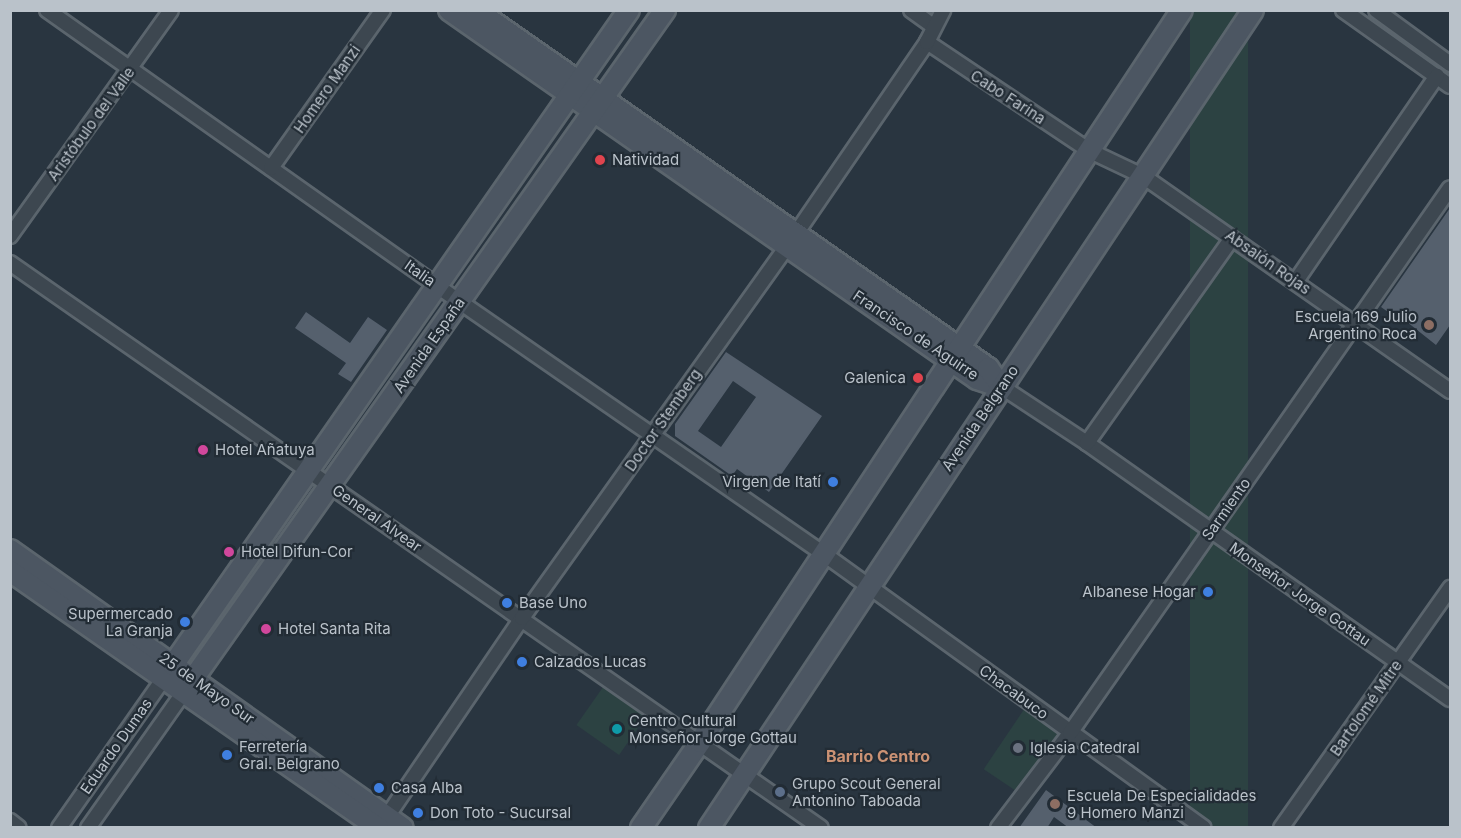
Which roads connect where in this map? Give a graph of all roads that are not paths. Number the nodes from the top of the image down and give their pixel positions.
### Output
1 (47, 10) edge
2 (171, 10) edge
3 (383, 10) edge
4 (449, 10) edge
5 (476, 10) edge
6 (628, 10) edge
7 (665, 10) edge
8 (911, 10) edge
9 (943, 10) edge
10 (1182, 10) edge
11 (1253, 10) edge
12 (1343, 10) edge
13 (1376, 10) edge
14 (933, 26) junction
15 (927, 42) junction
16 (1450, 64) edge
17 (131, 69) junction
18 (1437, 76) junction
19 (1450, 86) edge
20 (574, 89) junction
21 (598, 106) junction
22 (1090, 151) junction
23 (271, 168) junction
24 (1143, 176) junction
25 (1450, 188) edge
26 (10, 236) edge
27 (1232, 238) junction
28 (791, 240) junction
29 (10, 263) edge
30 (1296, 281) junction
31 (437, 286) junction
32 (460, 302) junction
33 (1356, 324) junction
34 (956, 355) junction
35 (1002, 387) junction
36 (1450, 391) edge
37 (652, 436) junction
38 (1087, 442) junction
39 (309, 471) junction
40 (331, 485) junction
41 (1210, 531) junction
42 (10, 550) edge
43 (824, 554) junction
44 (10, 571) edge
45 (868, 586) junction
46 (1450, 588) edge
47 (522, 618) junction
48 (1398, 662) junction
49 (168, 672) junction
50 (189, 685) junction
51 (1450, 699) edge
52 (1070, 733) junction
53 (700, 742) junction
54 (744, 772) junction
55 (97, 773) junction
56 (117, 787) junction
57 (10, 821) edge
58 (387, 825) edge
59 (19, 828) edge
60 (59, 828) edge
61 (88, 828) edge
62 (641, 828) edge
63 (709, 828) edge
64 (821, 828) edge
65 (998, 828) edge
66 (1204, 828) edge
67 (1281, 828) edge

1 - 17 street, Italia
2 - 17 street, Aristóbulo del Valle
3 - 23 street, Homero Manzi
4 - 20 street, Francisco de Aguirre
5 - 20 street, Francisco de Aguirre
6 - 20 street, Avenida España
7 - 21 street, Avenida España
8 - 14 street
9 - 14 street, Doctor Stemberg
10 - 22 street
11 - 24 street, Avenida Belgrano
12 - 18 street
13 - 16 street
14 - 15 street, Doctor Stemberg
15 - 22 street, Cabo Farina
15 - 28 street, Doctor Stemberg
17 - 23 street, Italia
17 - 26 street, Aristóbulo del Valle
18 - 19 street
18 - 30 street
20 - 21 street, Francisco de Aguirre
20 - 31 street, Avenida España
21 - 28 street, Francisco de Aguirre
21 - 32 street, Avenida España
22 - 24 street, Cabo Farina
22 - 34 street
23 - 31 street, Italia
24 - 27 street, Absalón Rojas
24 - 35 street, Avenida Belgrano
25 - 33 street, Sarmiento
27 - 30 street, Absalón Rojas
27 - 38 street
28 - 34 street, Francisco de Aguirre
28 - 37 street, Doctor Stemberg
29 - 39 street, General Alvear
30 - 33 street, Absalón Rojas
31 - 32 street, Italia
31 - 39 street, Avenida España
32 - 37 street, Italia
32 - 40 street, Avenida España
33 - 36 street, Absalón Rojas
33 - 41 street, Sarmiento
34 - 35 street, Francisco de Aguirre
34 - 43 street
35 - 38 street, Monseñor Jorge Gottau
35 - 45 street, Avenida Belgrano
37 - 43 street, Italia
37 - 47 street, Doctor Stemberg
38 - 41 street, Monseñor Jorge Gottau
39 - 40 street, General Alvear
39 - 49 street, Avenida España
40 - 47 street, General Alvear
40 - 50 street, Avenida España
41 - 48 street, Monseñor Jorge Gottau
41 - 52 street, Sarmiento
42 - 49 street, 25 de Mayo Sur
43 - 45 street, Chacabuco
43 - 53 street
44 - 49 street, 25 de Mayo Sur
45 - 52 street, Chacabuco
45 - 54 street, Avenida Belgrano
46 - 48 street, Bartolomé Mitre
47 - 53 street, General Alvear
47 - 58 street, Doctor Stemberg
48 - 51 street, Monseñor Jorge Gottau
48 - 67 street, Bartolomé Mitre
49 - 50 street, 25 de Mayo Sur
49 - 55 street, Eduardo Dumas
50 - 56 street, Eduardo Dumas
50 - 58 street, 25 de Mayo Sur
52 - 65 street, Sarmiento
52 - 66 street, Chacabuco
53 - 54 street, General Alvear
53 - 62 street
54 - 63 street, Avenida Belgrano
54 - 64 street, General Alvear
55 - 56 street
55 - 60 street, Eduardo Dumas
56 - 61 street, Eduardo Dumas
57 - 59 street

